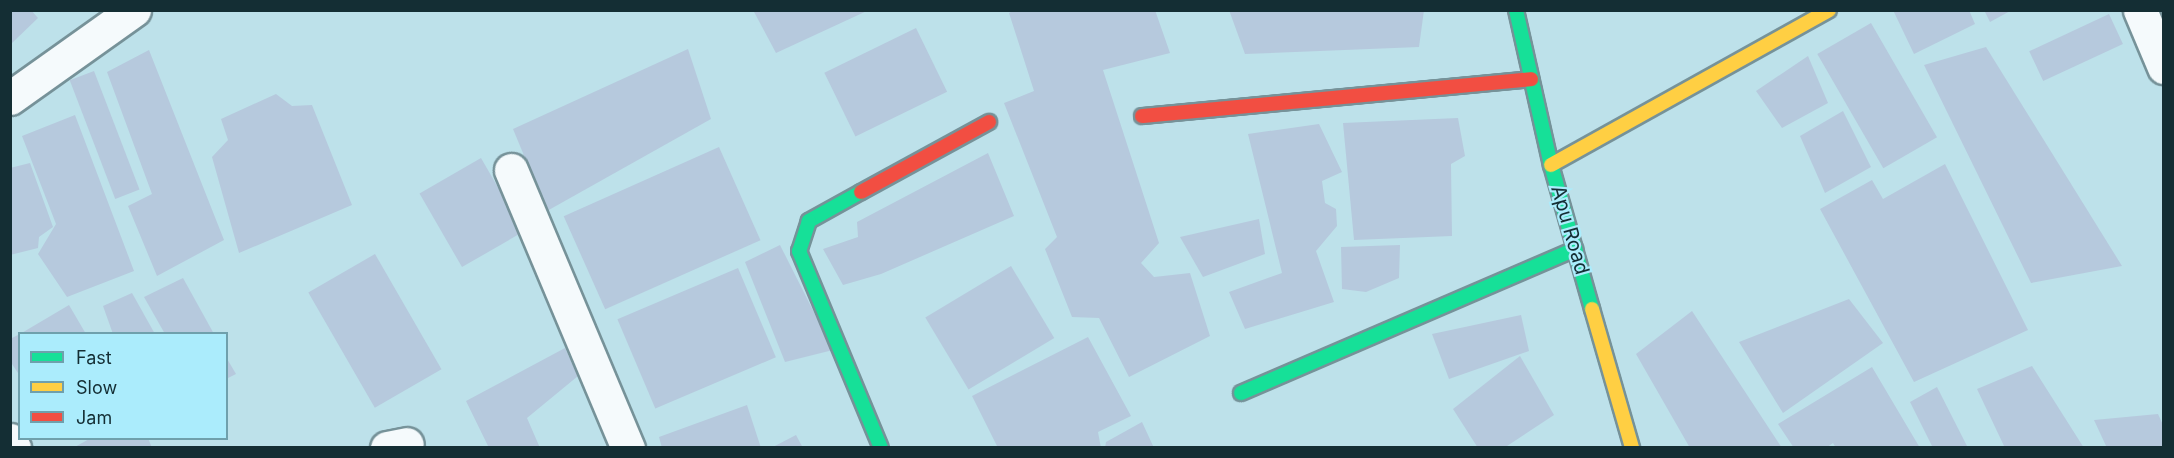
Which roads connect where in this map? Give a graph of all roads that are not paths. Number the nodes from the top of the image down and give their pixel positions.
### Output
1 (134, 10) edge
2 (1516, 10) edge
3 (1829, 10) edge
4 (2140, 10) edge
5 (2163, 67) edge
6 (1532, 79) junction
7 (10, 98) edge
8 (1142, 116) dead end
9 (989, 122) dead end
10 (1551, 165) junction
11 (511, 170) dead end
12 (1575, 249) junction
13 (1241, 393) dead end
14 (10, 440) edge
15 (14, 447) edge
16 (628, 447) edge
17 (881, 447) edge
18 (1632, 447) edge

1 - 7 street
2 - 6 street, Apu Road
3 - 10 street
4 - 5 street
6 - 8 street
6 - 10 street, Apu Road
9 - 17 street
10 - 12 street, Apu Road
11 - 16 street
12 - 13 street
12 - 18 street, Apu Road
14 - 15 street

